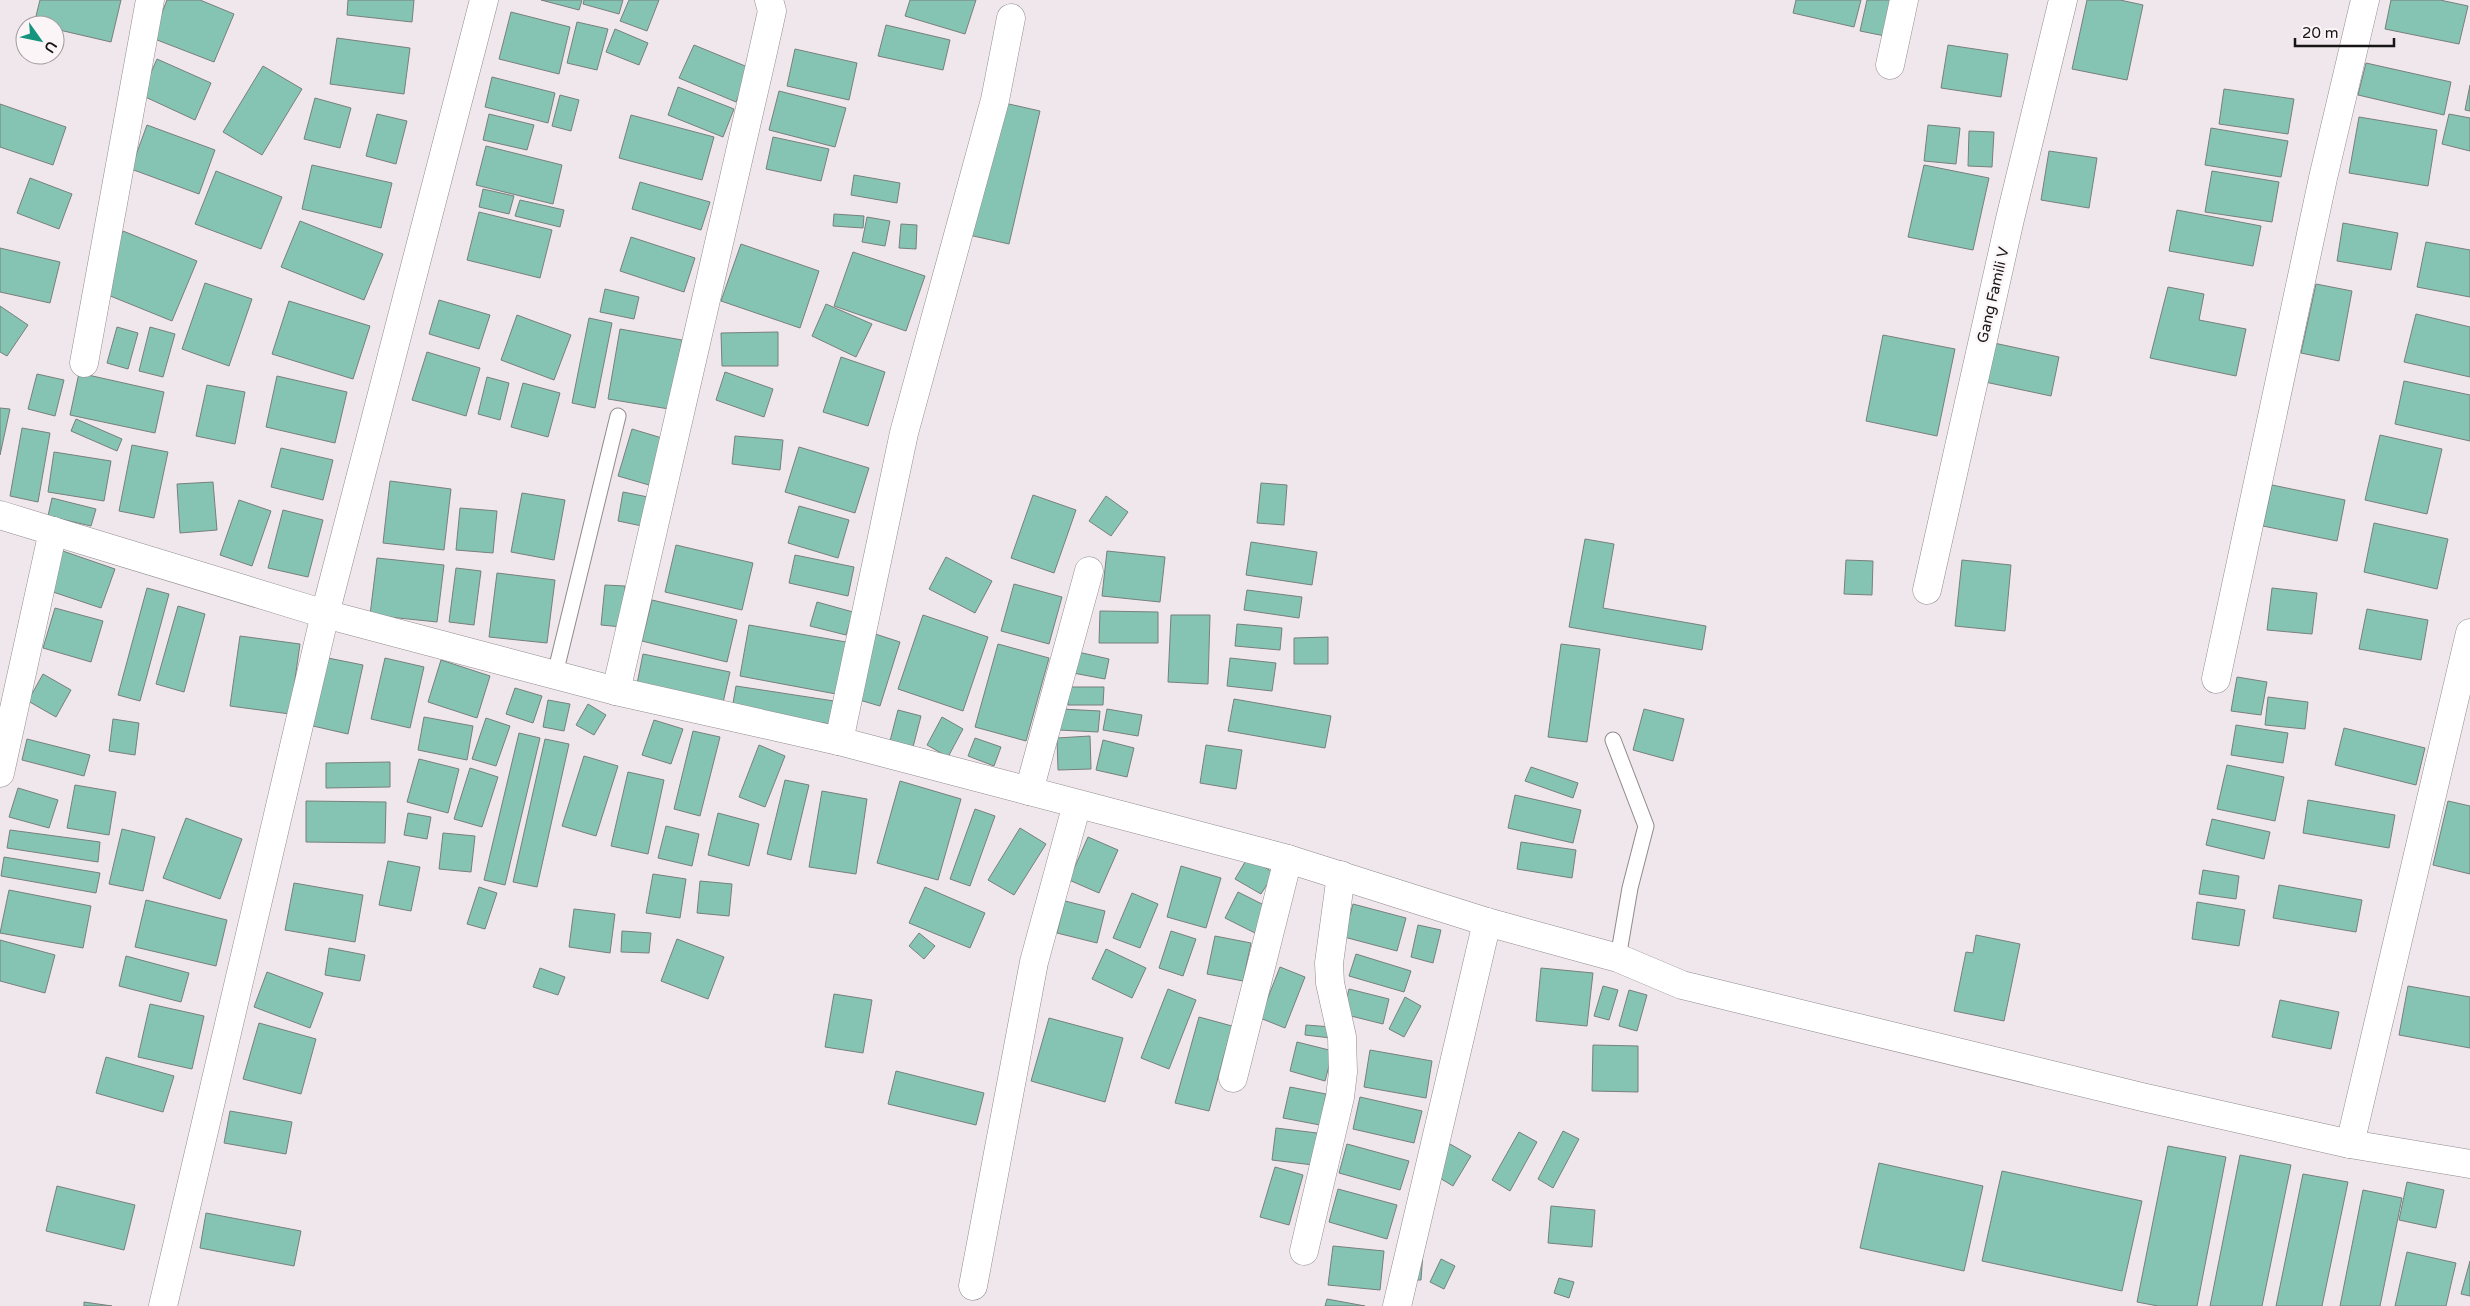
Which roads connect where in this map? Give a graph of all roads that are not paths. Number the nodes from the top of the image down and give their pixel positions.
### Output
1 (150, 0) edge
2 (484, 0) edge
3 (769, 0) edge
4 (1904, 0) edge
5 (2063, 0) edge
6 (2365, 0) edge
7 (1012, 18) dead end
8 (1890, 65) dead end
9 (84, 363) dead end
10 (618, 416) dead end
11 (0, 515) edge
12 (53, 532) junction
13 (1089, 571) dead end
14 (1927, 590) dead end
15 (324, 614) junction
16 (2470, 634) edge
17 (556, 674) junction
18 (2216, 680) dead end
19 (616, 691) junction
20 (839, 740) junction
21 (1613, 740) dead end
22 (0, 773) edge
23 (1028, 791) junction
24 (1077, 804) junction
25 (1288, 859) junction
26 (1341, 875) junction
27 (1487, 922) junction
28 (1618, 958) junction
29 (1233, 1078) dead end
30 (2350, 1144) junction
31 (2470, 1164) edge
32 (1304, 1252) dead end
33 (973, 1286) dead end
34 (163, 1306) edge
35 (1397, 1306) edge

1 - 9 street
2 - 15 street
3 - 19 street
4 - 8 street
5 - 14 street, Gang Famili V
6 - 18 street
7 - 20 street
10 - 17 lane
11 - 12 street
12 - 15 street
12 - 22 street
13 - 23 street
15 - 17 street
15 - 34 street
16 - 30 street
17 - 19 street
19 - 20 street
20 - 23 street
21 - 28 lane
23 - 24 street
24 - 25 street
24 - 33 street
25 - 26 street
25 - 29 street
26 - 27 street
26 - 32 street
27 - 28 street
27 - 35 street
28 - 30 street
30 - 31 street

